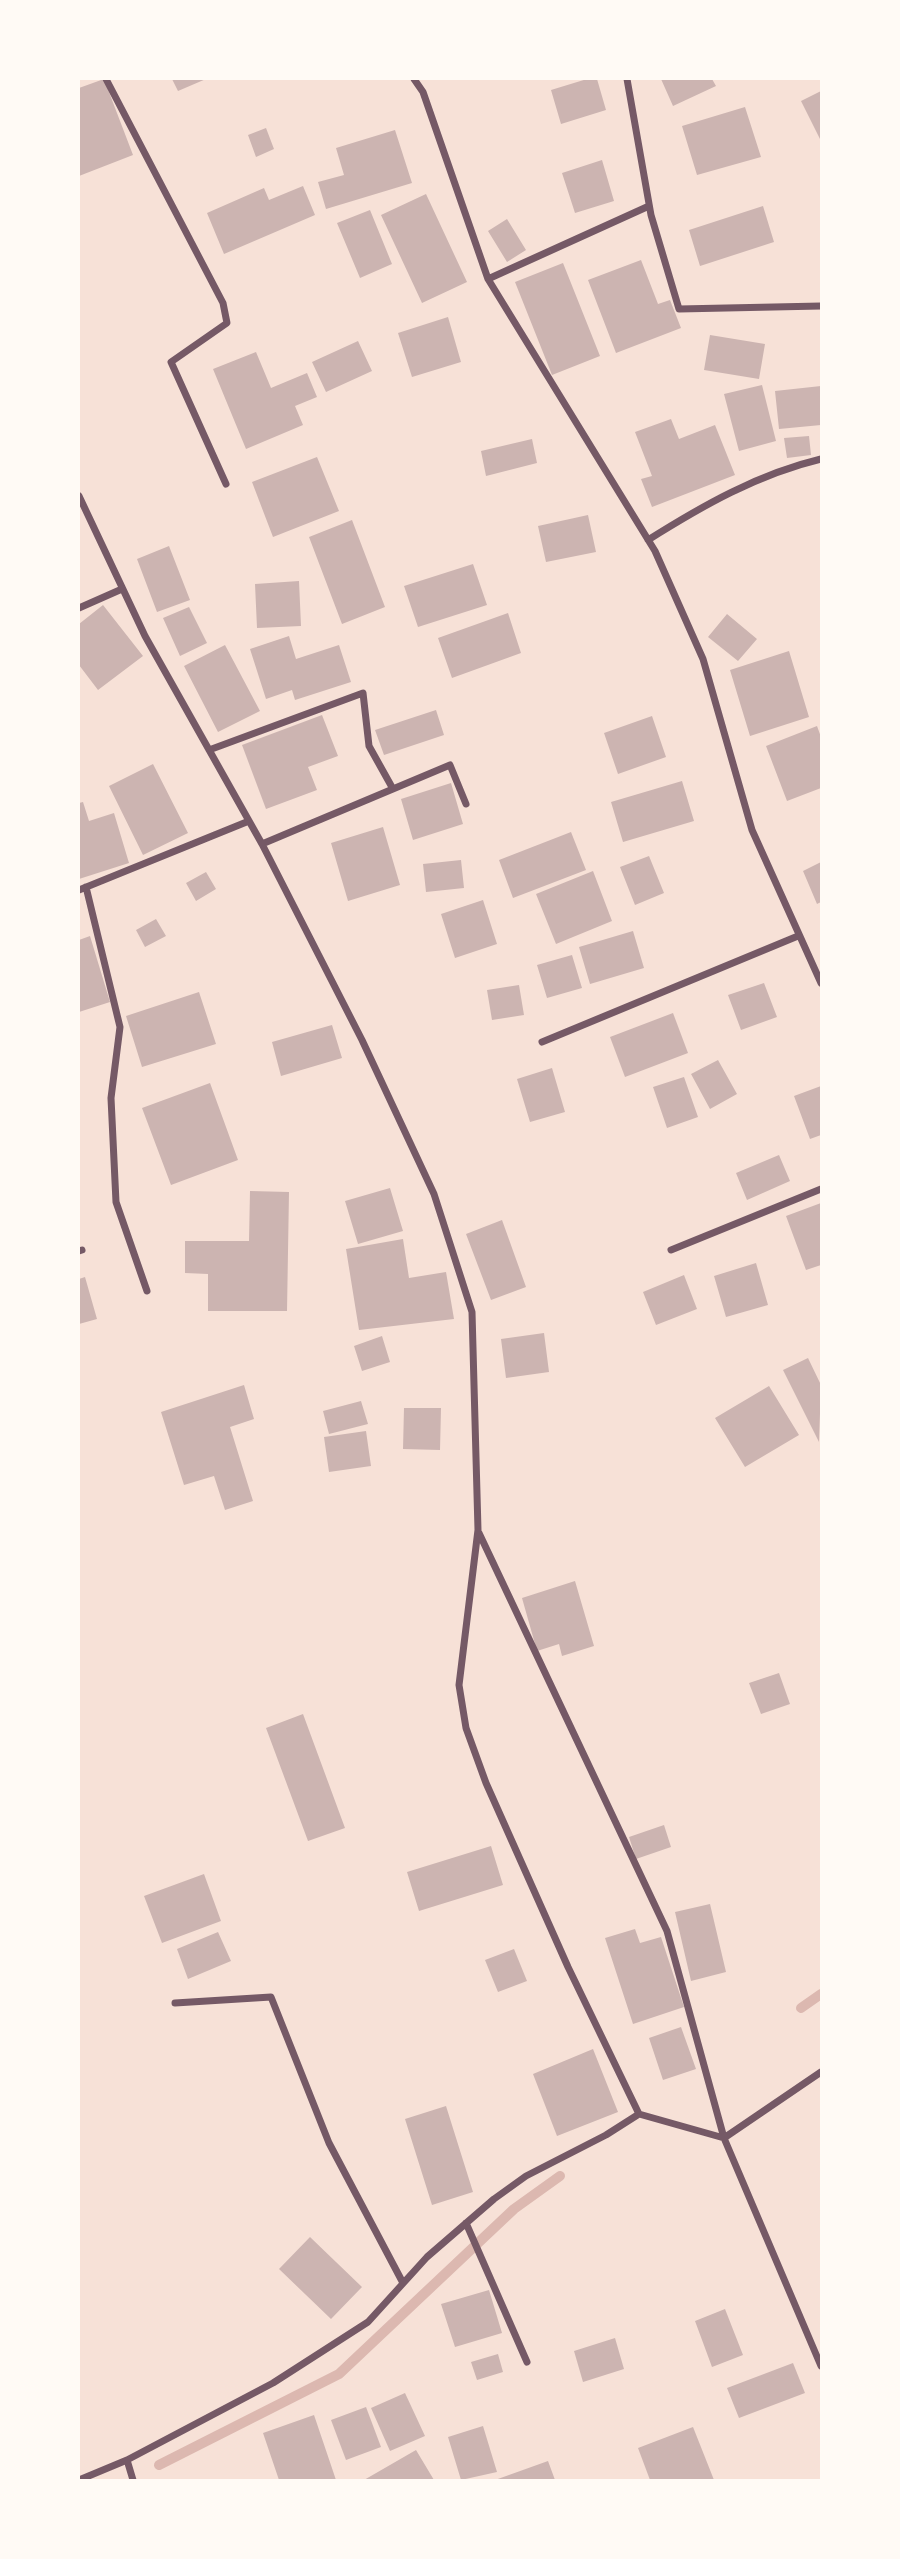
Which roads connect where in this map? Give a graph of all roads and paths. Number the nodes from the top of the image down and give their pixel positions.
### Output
1 (106, 79) edge
2 (414, 79) edge
3 (627, 79) edge
4 (649, 206) junction
5 (488, 279) junction
6 (821, 306) edge
7 (821, 459) edge
8 (226, 484) dead end
9 (79, 496) edge
10 (648, 540) junction
11 (122, 589) junction
12 (79, 608) edge
13 (209, 750) junction
14 (393, 789) junction
15 (466, 804) dead end
16 (249, 821) junction
17 (262, 844) junction
18 (82, 888) edge
19 (798, 936) junction
20 (821, 983) edge
21 (542, 1042) dead end
22 (821, 1189) edge
23 (671, 1250) dead end
24 (147, 1291) dead end
25 (478, 1530) junction
26 (175, 2003) dead end
27 (821, 2072) edge
28 (639, 2114) junction
29 (724, 2138) junction
30 (466, 2223) junction
31 (403, 2283) junction
32 (527, 2362) dead end
33 (821, 2366) edge
34 (127, 2460) junction
35 (79, 2480) edge
36 (133, 2480) edge

1 - 8 street
2 - 5 street
3 - 4 street
4 - 5 street
4 - 6 street
5 - 10 street
7 - 10 street
9 - 11 street
10 - 19 street
11 - 12 street
11 - 13 street
13 - 14 street
13 - 16 street
14 - 15 street
14 - 17 street
16 - 17 street
16 - 18 street
17 - 25 street
18 - 24 street
19 - 20 street
19 - 21 street
22 - 23 street
25 - 28 street
25 - 29 street
26 - 31 street
27 - 29 street
28 - 29 street
28 - 30 street
29 - 33 street
30 - 31 street
30 - 32 street
31 - 34 street
34 - 35 street
34 - 36 street

